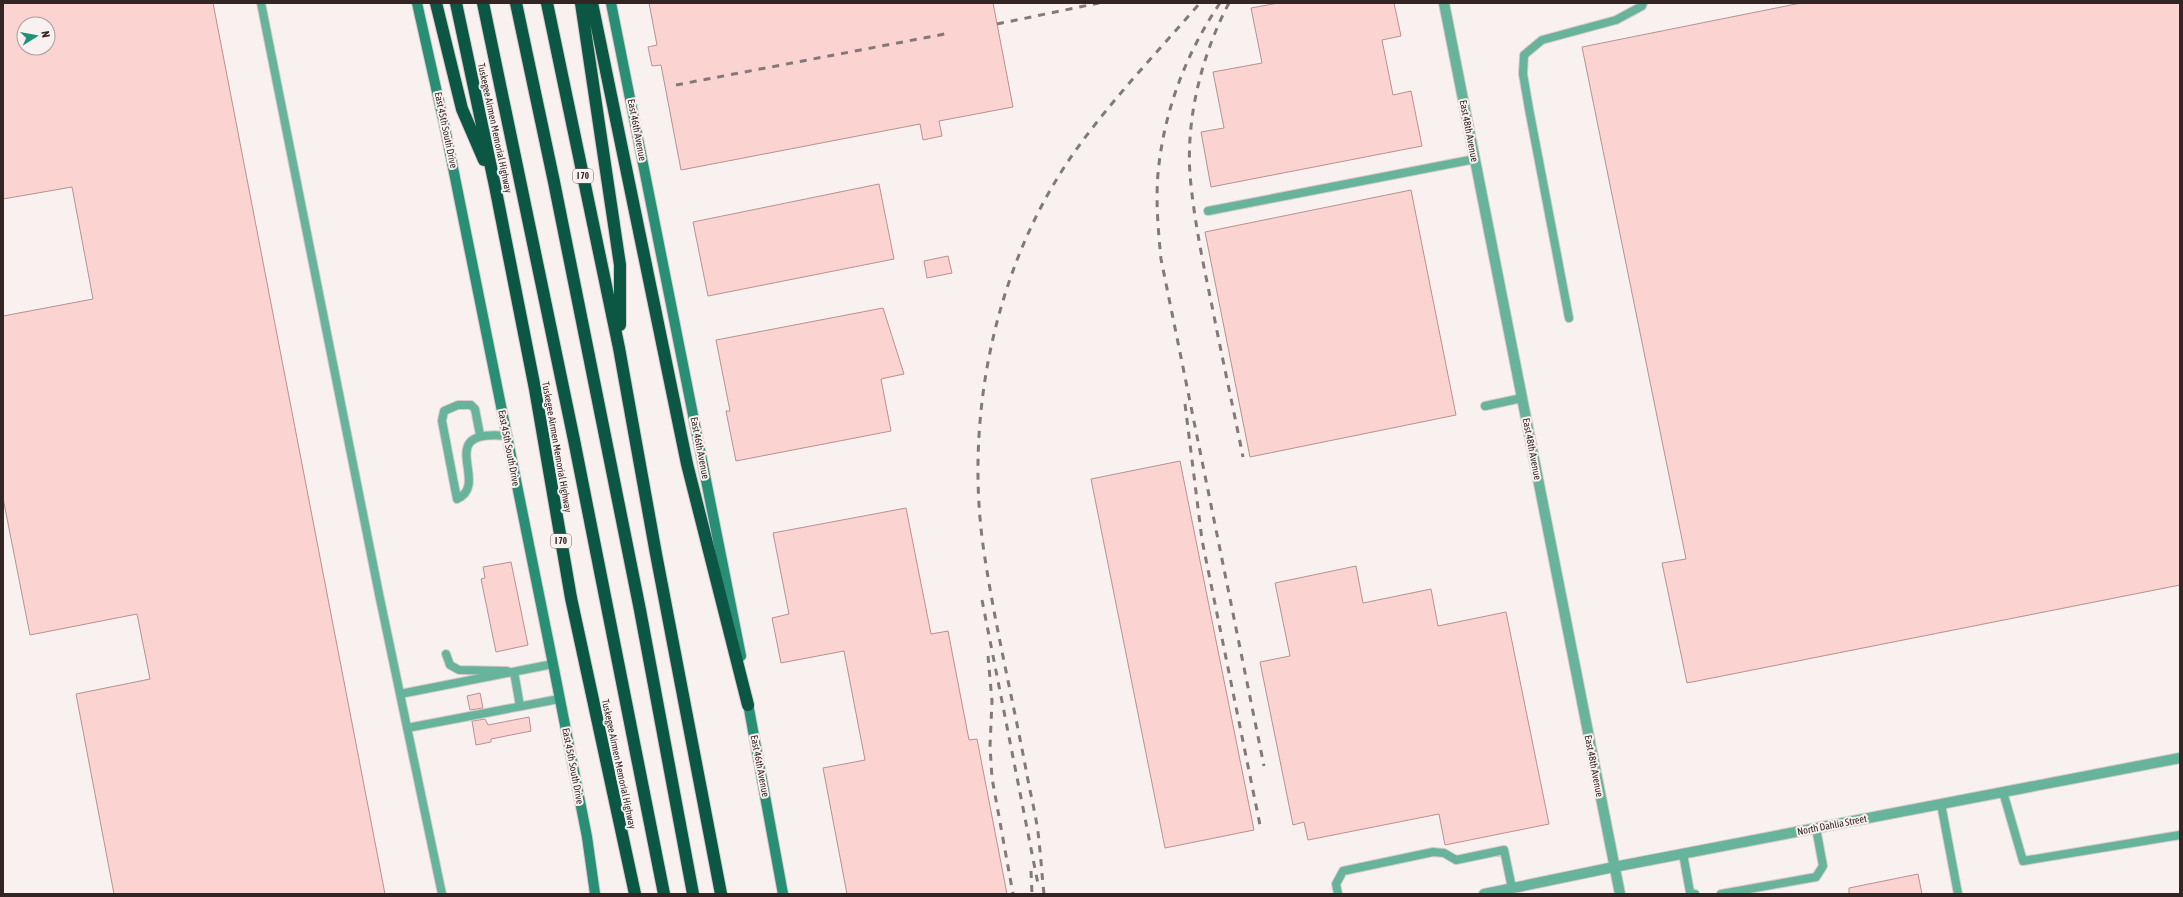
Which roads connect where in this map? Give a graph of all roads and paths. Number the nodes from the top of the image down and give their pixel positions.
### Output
1 (261, 3) edge
2 (417, 3) edge
3 (436, 3) edge
4 (456, 3) edge
5 (483, 3) edge
6 (516, 3) edge
7 (547, 3) edge
8 (581, 3) edge
9 (592, 3) edge
10 (611, 3) edge
11 (1444, 3) edge
12 (1643, 3) edge
13 (1475, 159) junction
14 (495, 186) junction
15 (1208, 211) dead end
16 (1569, 318) dead end
17 (619, 348) junction
18 (1522, 398) junction
19 (1485, 406) dead end
20 (480, 435) junction
21 (507, 436) junction
22 (446, 654) dead end
23 (553, 664) junction
24 (514, 672) junction
25 (400, 694) junction
26 (559, 699) junction
27 (748, 705) junction
28 (520, 706) junction
29 (407, 728) junction
30 (2180, 758) edge
31 (2003, 792) junction
32 (1941, 804) junction
33 (1816, 828) junction
34 (2180, 835) edge
35 (1683, 854) junction
36 (1614, 867) junction
37 (1512, 888) junction
38 (442, 894) edge
39 (594, 894) edge
40 (635, 894) edge
41 (664, 894) edge
42 (692, 894) edge
43 (722, 894) edge
44 (783, 894) edge
45 (1338, 894) edge
46 (1484, 894) edge
47 (1620, 894) edge
48 (1695, 894) edge
49 (1721, 894) edge
50 (1958, 894) edge

1 - 25 lane
2 - 21 main road, East 45th South Drive
3 - 14 highway
4 - 14 highway, Tuskegee Airmen Memorial Highway / I 70
5 - 41 highway
6 - 42 highway
7 - 17 highway, I 70
8 - 17 highway
9 - 27 highway
10 - 27 main road, East 46th Avenue
11 - 13 street, East 48th Avenue
12 - 16 lane
13 - 15 lane
13 - 18 street, East 48th Avenue
14 - 40 highway, Tuskegee Airmen Memorial Highway / I 70
17 - 43 highway, I 70
18 - 19 lane
18 - 36 street, East 48th Avenue
20 - 20 lane
20 - 21 lane
21 - 23 main road, East 45th South Drive
22 - 24 lane
23 - 24 lane
23 - 26 main road, East 45th South Drive
24 - 25 lane
24 - 28 lane
25 - 29 lane
26 - 28 lane
26 - 39 main road, East 45th South Drive
27 - 44 main road, East 46th Avenue
28 - 29 lane
29 - 38 lane
30 - 31 street, North Dahlia Street
31 - 32 street, North Dahlia Street
31 - 34 lane
32 - 33 street, North Dahlia Street
32 - 50 lane
33 - 35 street, North Dahlia Street
33 - 49 lane
35 - 36 street, North Dahlia Street
35 - 48 lane
36 - 37 street, North Dahlia Street
36 - 47 street, East 48th Avenue
37 - 45 lane
37 - 46 street, North Dahlia Street

